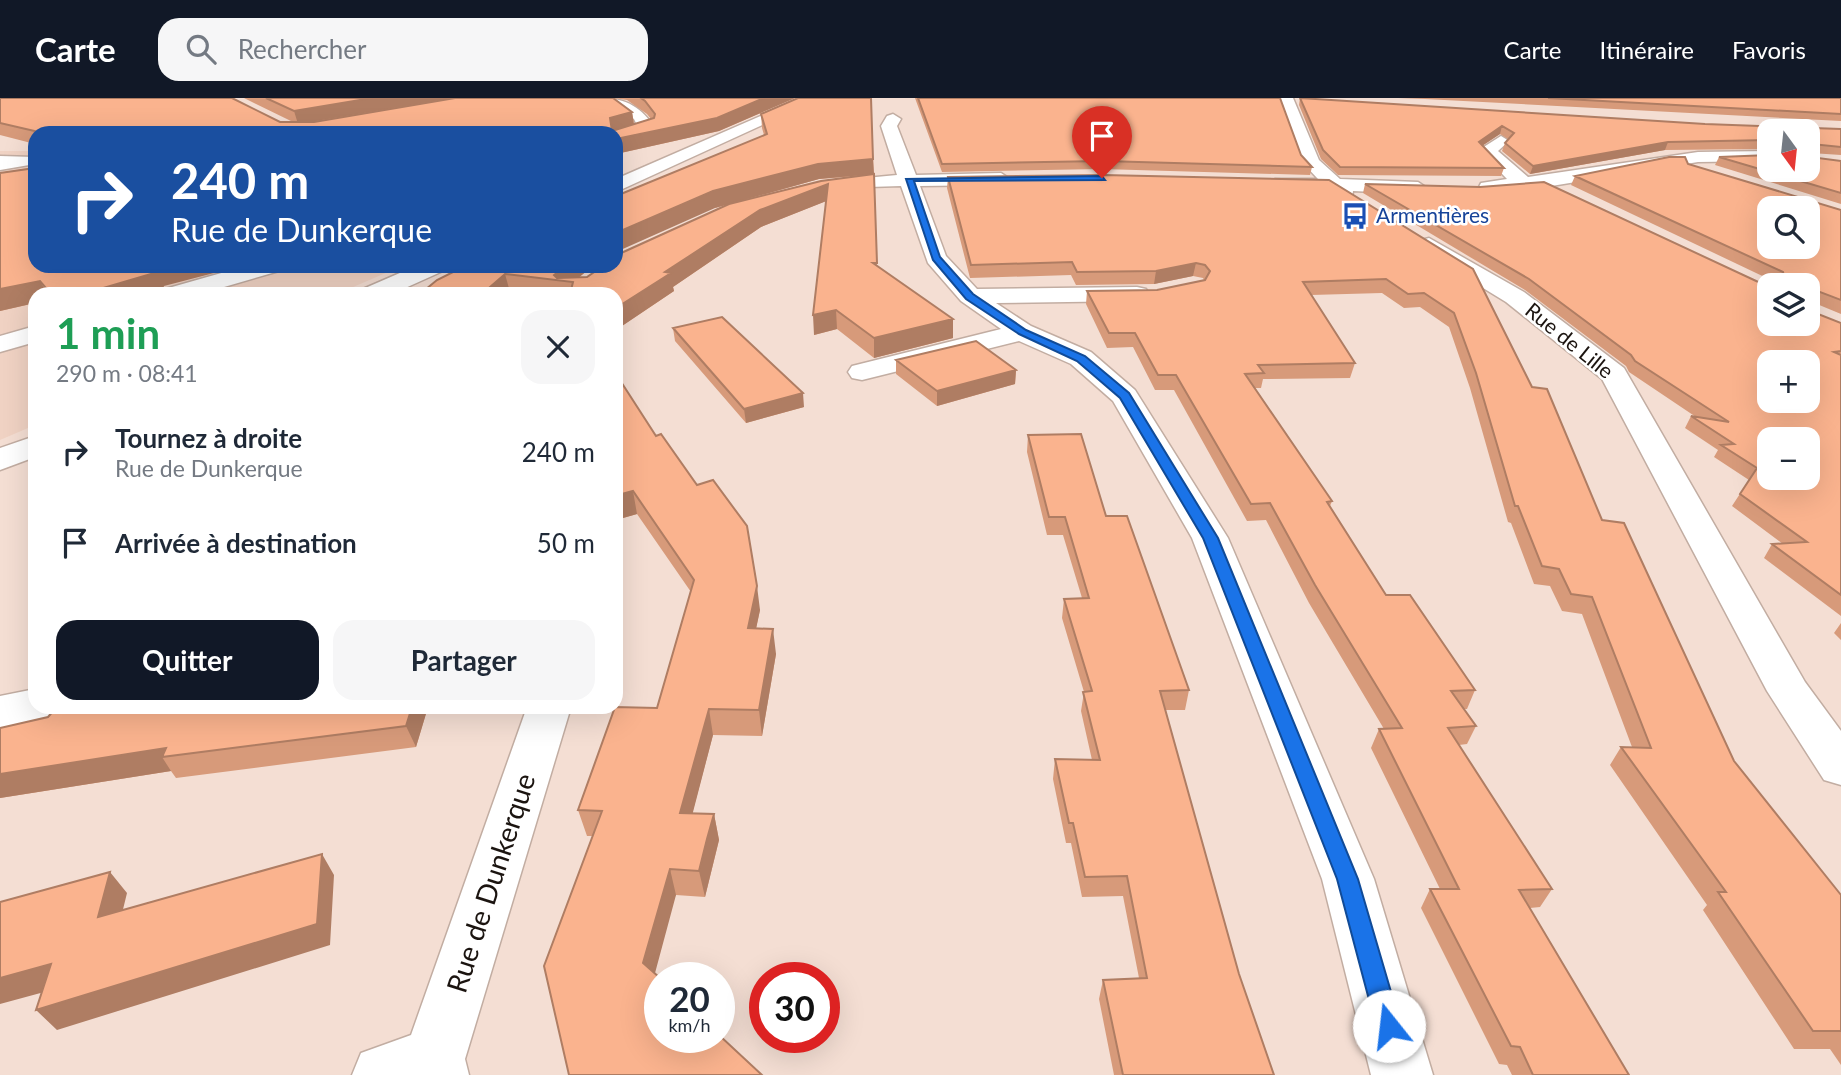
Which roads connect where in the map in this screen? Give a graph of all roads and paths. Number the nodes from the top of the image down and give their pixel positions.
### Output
1 (609, 98) edge
2 (814, 98) edge
3 (1286, 98) edge
4 (893, 119) dead end
5 (623, 136) edge
6 (1501, 141) edge
7 (1757, 156) edge
8 (1665, 158) junction
9 (0, 163) edge
10 (28, 166) edge
11 (28, 169) edge
12 (1714, 174) edge
13 (910, 179) junction
14 (1020, 179) edge
15 (0, 181) edge
16 (1264, 182) edge
17 (623, 183) edge
18 (1536, 183) junction
19 (1332, 184) junction
20 (1432, 188) edge
21 (1466, 188) edge
22 (808, 191) edge
23 (1569, 194) edge
24 (247, 273) edge
25 (419, 273) edge
26 (198, 287) edge
27 (388, 287) edge
28 (1154, 294) edge
29 (970, 296) junction
30 (1022, 332) junction
31 (28, 336) edge
32 (0, 344) edge
33 (862, 372) dead end
34 (28, 448) edge
35 (0, 460) edge
36 (28, 706) edge
37 (0, 712) edge
38 (546, 714) edge
39 (1841, 767) edge
40 (418, 1070) edge
41 (1402, 1075) edge

1 - 5 street
2 - 17 street
3 - 19 street, Rue de Lille
4 - 13 street
6 - 18 street
7 - 8 street
8 - 12 street
8 - 18 street
9 - 10 street
11 - 15 street
13 - 14 street
13 - 22 street
13 - 29 street
16 - 19 street
18 - 21 street
18 - 23 street
19 - 20 street
19 - 39 street, Rue de Lille
24 - 26 street
25 - 27 street
28 - 29 street
29 - 30 street
30 - 33 street
30 - 41 street
31 - 32 street
34 - 35 street
36 - 37 street
38 - 40 street, Rue de Dunkerque

